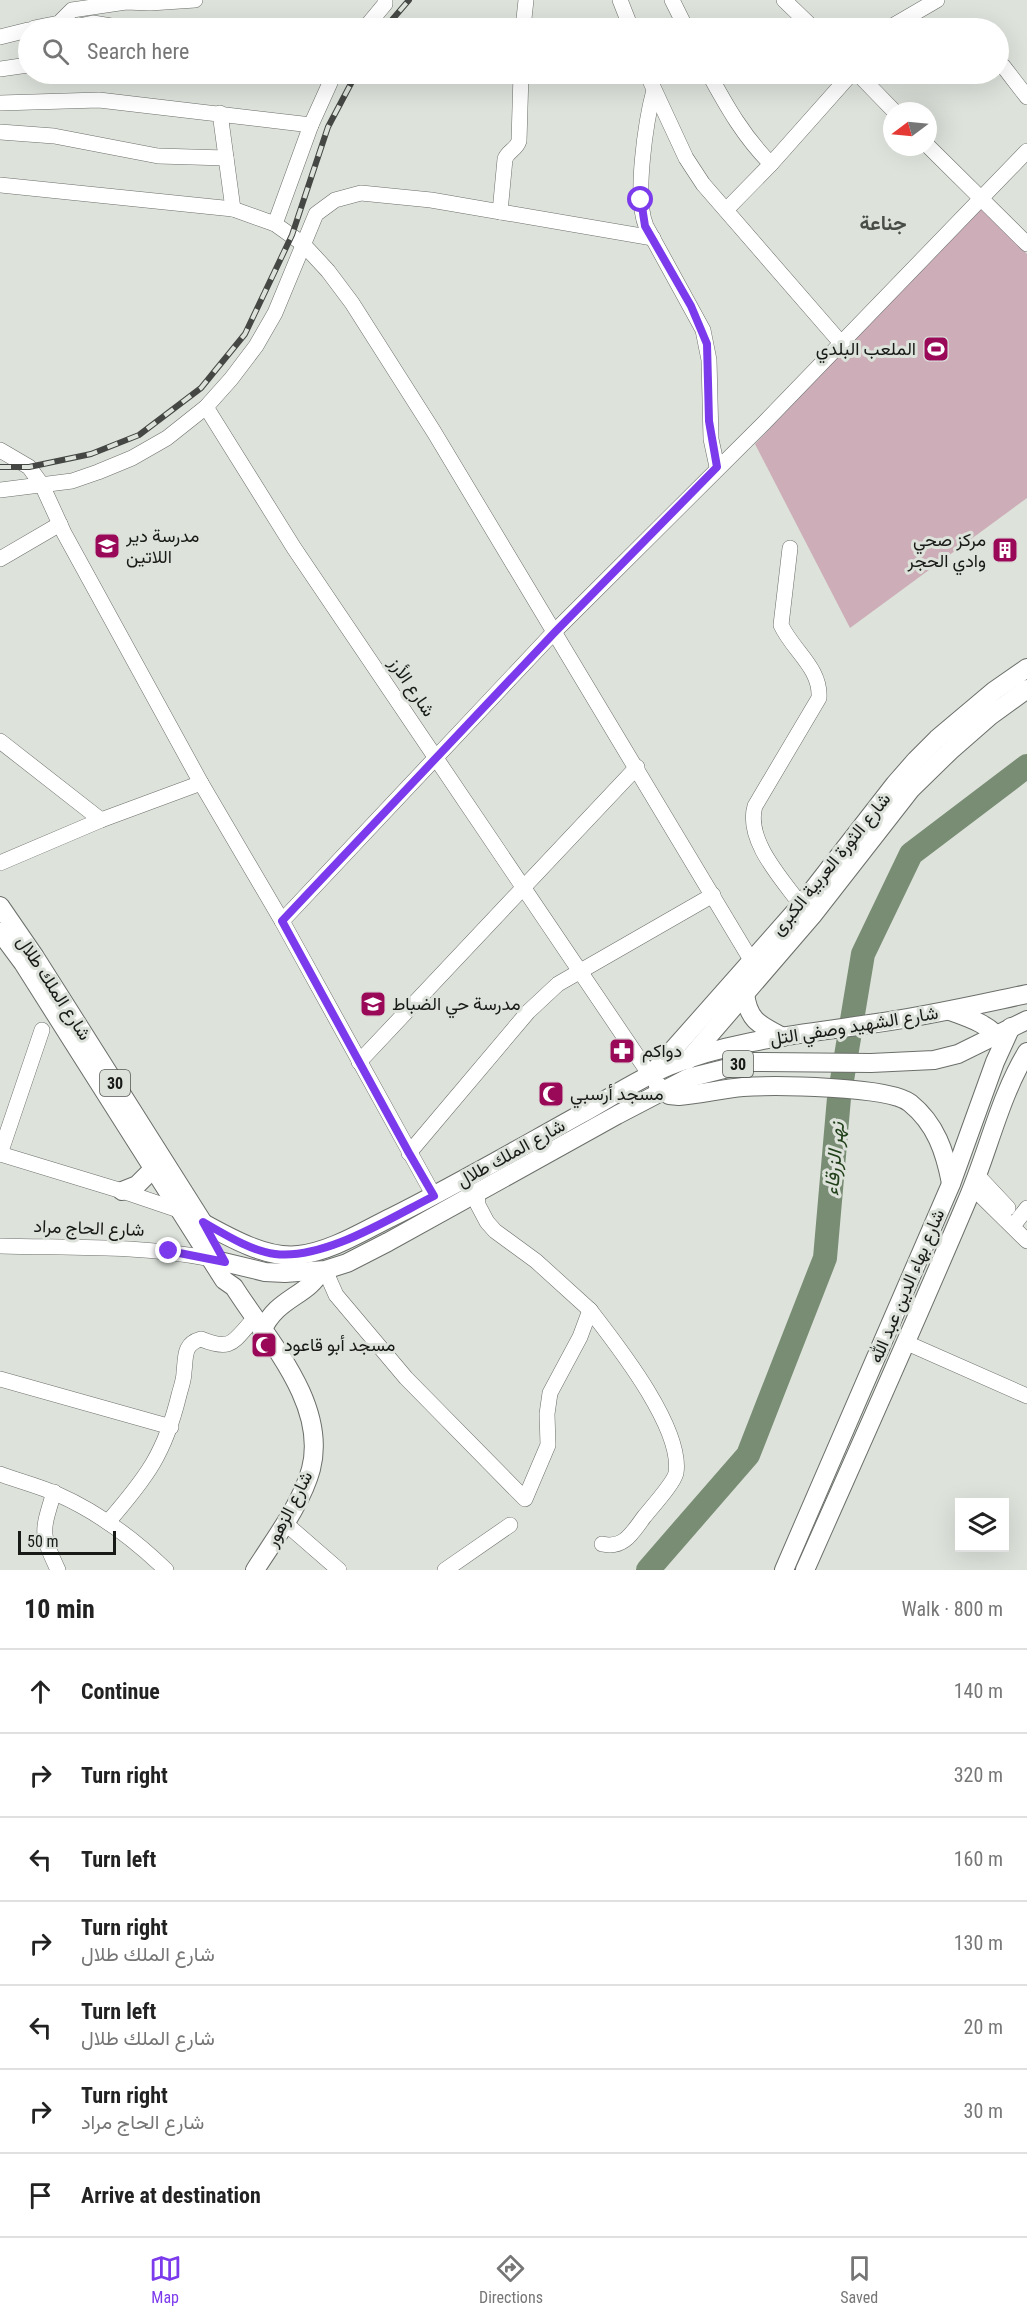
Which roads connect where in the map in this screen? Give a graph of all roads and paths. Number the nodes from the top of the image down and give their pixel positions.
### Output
1 (195, 0) edge
2 (386, 0) edge
3 (526, 0) edge
4 (620, 0) edge
5 (672, 0) edge
6 (784, 0) edge
7 (938, 0) edge
8 (64, 18) edge
9 (373, 18) edge
10 (524, 18) edge
11 (627, 18) edge
12 (681, 18) edge
13 (803, 18) edge
14 (906, 18) edge
15 (18, 32) edge
16 (0, 36) edge
17 (18, 66) edge
18 (0, 69) edge
19 (1009, 74) edge
20 (329, 84) edge
21 (521, 84) edge
22 (651, 84) edge
23 (714, 84) edge
24 (842, 84) edge
25 (868, 84) edge
26 (654, 90) junction
27 (1027, 97) edge
28 (885, 102) edge
29 (7, 103) edge
30 (220, 113) junction
31 (311, 125) junction
32 (0, 132) edge
33 (1027, 151) edge
34 (937, 155) edge
35 (226, 158) junction
36 (771, 164) junction
37 (0, 185) edge
38 (981, 197) junction
39 (233, 209) junction
40 (726, 210) junction
41 (500, 212) junction
42 (275, 224) junction
43 (653, 238) junction
44 (303, 244) junction
45 (1027, 244) edge
46 (841, 343) junction
47 (206, 407) junction
48 (0, 450) edge
49 (717, 467) junction
50 (42, 485) junction
51 (0, 490) edge
52 (60, 524) junction
53 (790, 548) dead end
54 (0, 559) edge
55 (555, 632) junction
56 (1027, 668) edge
57 (1027, 688) edge
58 (3, 747) edge
59 (437, 758) junction
60 (637, 767) junction
61 (201, 783) junction
62 (101, 820) junction
63 (0, 863) edge
64 (524, 888) junction
65 (713, 895) junction
66 (801, 905) junction
67 (0, 906) edge
68 (282, 921) junction
69 (0, 932) edge
70 (751, 960) junction
71 (579, 970) junction
72 (745, 993) junction
73 (1027, 993) edge
74 (1027, 1001) edge
75 (950, 1011) junction
76 (1027, 1020) edge
77 (42, 1030) dead end
78 (1003, 1036) junction
79 (783, 1037) junction
80 (1027, 1052) edge
81 (689, 1059) junction
82 (359, 1062) junction
83 (650, 1076) junction
84 (662, 1091) junction
85 (1005, 1095) junction
86 (409, 1153) junction
87 (0, 1154) edge
88 (153, 1169) junction
89 (975, 1182) junction
90 (951, 1184) junction
91 (122, 1191) junction
92 (477, 1194) junction
93 (434, 1196) junction
94 (181, 1211) junction
95 (1021, 1220) edge
96 (203, 1222) junction
97 (1027, 1241) edge
98 (3, 1246) edge
99 (0, 1261) edge
100 (218, 1261) junction
101 (323, 1270) junction
102 (590, 1310) junction
103 (258, 1325) junction
104 (907, 1343) junction
105 (0, 1379) edge
106 (1027, 1396) edge
107 (171, 1427) junction
108 (0, 1474) edge
109 (54, 1492) junction
110 (108, 1521) junction
111 (285, 1523) junction
112 (510, 1525) dead end
113 (602, 1544) dead end
114 (58, 1570) edge
115 (166, 1570) edge
116 (255, 1570) edge
117 (339, 1570) edge
118 (445, 1570) edge
119 (784, 1570) edge
120 (805, 1570) edge

1 - 8 street
2 - 9 street
3 - 10 street
4 - 11 street
5 - 12 street
6 - 13 street
7 - 14 street
15 - 16 street
17 - 18 street
19 - 27 street
20 - 31 street
21 - 41 street
22 - 26 street
23 - 36 street
24 - 36 street
25 - 28 street
26 - 40 street
26 - 43 street
29 - 30 street
30 - 31 street
30 - 35 street
31 - 42 street
32 - 35 street
33 - 38 street
34 - 38 street
35 - 39 street
36 - 40 street
37 - 39 street
38 - 45 street
38 - 46 street
39 - 42 street
40 - 46 street
41 - 43 street
41 - 44 street
42 - 44 street
43 - 49 street
44 - 47 street
44 - 55 street
46 - 49 street
47 - 50 street
47 - 59 street, شارع الأرز
48 - 50 street
49 - 55 street
50 - 51 street
50 - 52 street
52 - 54 street
52 - 61 street
53 - 66 street
55 - 59 street
55 - 60 street
56 - 66 main road, شارع الثورة العربية الكبرى
57 - 72 main road, شارع الثورة العربية الكبرى
58 - 62 street
59 - 64 street, شارع الأرز
59 - 68 street
60 - 64 street
60 - 65 street
61 - 62 street
61 - 68 street
62 - 63 street
64 - 71 street, شارع الأرز
64 - 82 street
65 - 70 street
65 - 71 street
66 - 70 main road, شارع الثورة العربية الكبرى
67 - 96 main road, شارع الملك طلال / 30
68 - 82 street
69 - 88 main road, شارع الملك طلال / 30
70 - 83 main road, شارع الثورة العربية الكبرى
71 - 83 street, شارع الأرز
71 - 86 street
72 - 79 main road
72 - 81 main road, شارع الثورة العربية الكبرى
73 - 75 main road, شارع الشهيد وصفي التل / 30
74 - 78 main road, شارع بهاء الدين عبد الله
75 - 78 main road
75 - 79 main road, شارع الشهيد وصفي التل / 30
76 - 78 main road, شارع الشهيد وصفي التل / 30
77 - 87 street
78 - 84 main road, شارع الشهيد وصفي التل / 30
78 - 85 main road
78 - 90 main road, شارع بهاء الدين عبد الله
79 - 81 main road, شارع الشهيد وصفي التل / 30
80 - 85 main road, شارع بهاء الدين عبد الله
81 - 83 main road, شارع الشهيد وصفي التل / 30
81 - 84 main road, شارع الثورة العربية الكبرى
82 - 86 street
83 - 84 main road
83 - 93 main road, شارع الملك طلال / 30
84 - 90 main road
84 - 92 main road, شارع الملك طلال / 30
85 - 89 main road, شارع بهاء الدين عبد الله
86 - 93 street
87 - 91 street
88 - 91 main road
88 - 94 main road, شارع الملك طلال / 30
89 - 95 street
89 - 104 main road, شارع بهاء الدين عبد الله
90 - 119 main road, شارع بهاء الدين عبد الله
91 - 94 street
92 - 101 main road, شارع الملك طلال / 30
92 - 102 street
93 - 96 main road, شارع الملك طلال / 30
94 - 96 main road, شارع الملك طلال / 30
94 - 100 main road, شارع الملك طلال / 30
95 - 97 street
96 - 100 main road, شارع الملك طلال / 30
98 - 99 street
98 - 100 street, شارع الحاج مراد
100 - 101 main road, شارع الملك طلال / 30
100 - 103 main road, شارع الزهور
101 - 102 street
101 - 103 main road
102 - 113 street
103 - 107 street
103 - 111 main road, شارع الزهور
104 - 106 street
104 - 120 main road, شارع بهاء الدين عبد الله
105 - 107 street
107 - 110 street
108 - 109 street
109 - 110 street
109 - 114 street
110 - 115 street
111 - 116 main road, شارع الزهور
111 - 117 street
112 - 118 street

